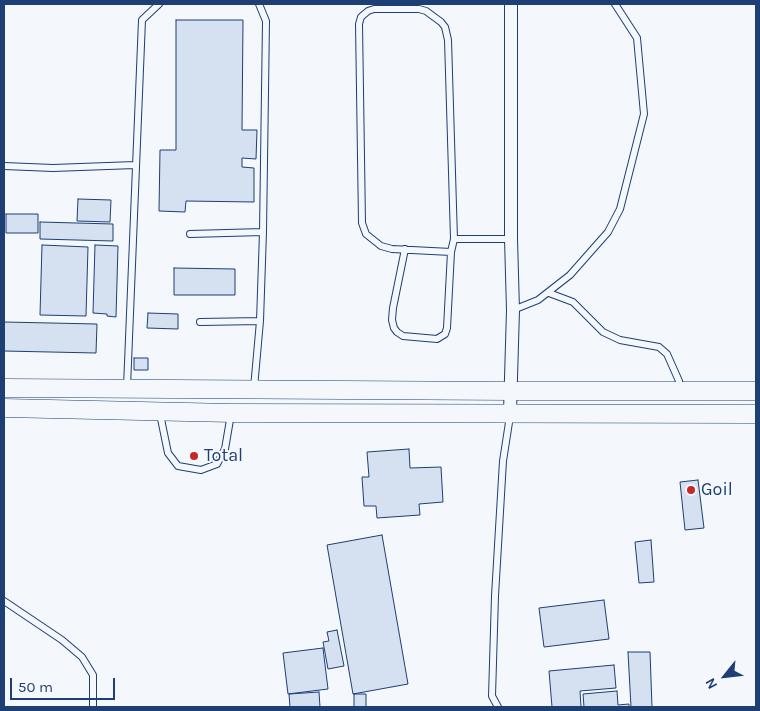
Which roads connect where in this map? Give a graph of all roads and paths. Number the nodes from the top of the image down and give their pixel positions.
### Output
1 (159, 4) edge
2 (259, 4) edge
3 (511, 4) edge
4 (615, 4) edge
5 (135, 165) junction
6 (4, 166) edge
7 (263, 232) junction
8 (190, 234) dead end
9 (454, 239) junction
10 (511, 239) junction
11 (405, 250) junction
12 (451, 252) junction
13 (549, 293) junction
14 (513, 310) junction
15 (260, 321) junction
16 (200, 322) dead end
17 (4, 388) edge
18 (127, 388) junction
19 (254, 390) junction
20 (680, 391) junction
21 (756, 391) edge
22 (511, 392) junction
23 (4, 408) edge
24 (159, 410) junction
25 (232, 412) junction
26 (510, 412) junction
27 (756, 414) edge
28 (4, 601) edge
29 (93, 707) edge
30 (498, 707) edge

1 - 5 lane
2 - 7 lane
3 - 10 street
4 - 13 lane
5 - 6 lane
5 - 18 lane
7 - 8 lane
7 - 15 lane
9 - 10 lane
9 - 11 lane
9 - 12 lane
10 - 14 street
11 - 12 lane
11 - 12 lane
13 - 14 lane
13 - 20 lane
14 - 22 street
15 - 16 lane
15 - 19 lane
17 - 18 main road
18 - 19 main road
19 - 22 main road
20 - 21 main road
20 - 22 main road
22 - 26 street
23 - 24 main road
24 - 25 main road
24 - 25 lane
25 - 26 main road
26 - 27 main road
26 - 30 lane
28 - 29 lane

